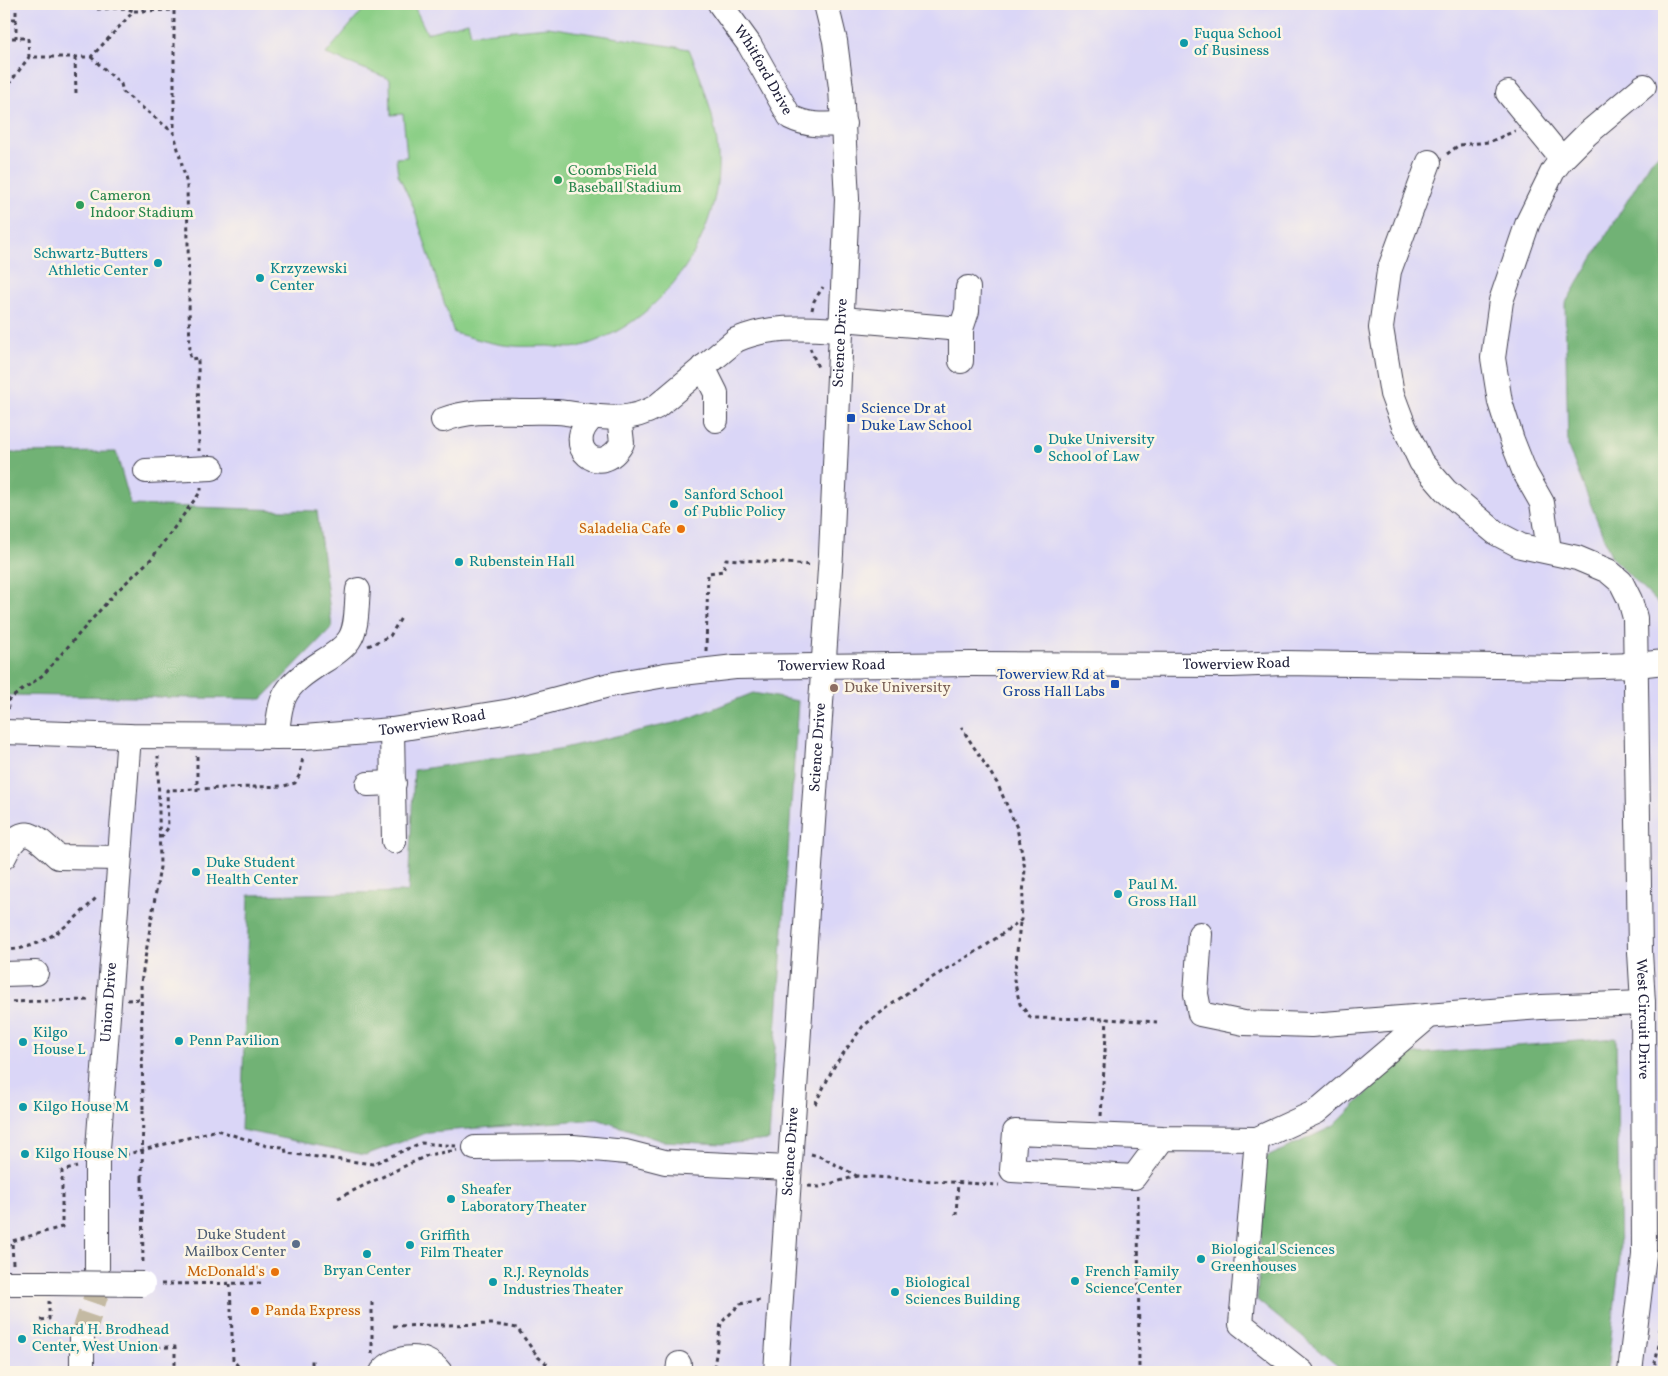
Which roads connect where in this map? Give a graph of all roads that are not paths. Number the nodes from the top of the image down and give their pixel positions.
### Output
1 (720, 4) edge
2 (826, 4) edge
3 (1644, 86) dead end
4 (1508, 93) dead end
5 (844, 124) junction
6 (1562, 159) junction
7 (1429, 162) road end
8 (968, 288) dead end
9 (842, 324) junction
10 (961, 329) junction
11 (961, 361) dead end
12 (703, 367) junction
13 (592, 418) junction
14 (616, 419) junction
15 (443, 420) dead end
16 (716, 420) dead end
17 (206, 468) road end
18 (146, 470) dead end
19 (1549, 550) junction
20 (358, 590) dead end
21 (1664, 662) edge
22 (1637, 665) junction
23 (824, 666) junction
24 (6, 722) edge
25 (392, 730) junction
26 (129, 736) junction
27 (276, 737) junction
28 (394, 783) junction
29 (368, 784) dead end
30 (394, 841) dead end
31 (4, 857) edge
32 (119, 858) junction
33 (1200, 934) dead end
34 (4, 974) edge
35 (36, 974) dead end
36 (1643, 1003) junction
37 (1429, 1016) junction
38 (1163, 1138) junction
39 (1257, 1139) junction
40 (474, 1148) road end
41 (789, 1168) junction
42 (97, 1268) tunnel mouth
43 (4, 1283) edge
44 (143, 1284) road end
45 (82, 1343) tunnel mouth
46 (377, 1366) edge
47 (82, 1372) edge
48 (440, 1372) edge
49 (776, 1372) edge
50 (1302, 1372) edge
51 (1630, 1372) edge

1 - 5 street, Whitford Drive
2 - 5 street, Science Drive
3 - 6 street
4 - 6 street
5 - 9 street, Science Drive
6 - 19 street
7 - 19 street, West Circuit Drive
8 - 10 street
9 - 10 street
9 - 12 street
9 - 23 street, Science Drive
10 - 11 street
12 - 14 street
12 - 16 street
13 - 14 street
13 - 14 street
13 - 15 street
17 - 18 street
19 - 22 street, West Circuit Drive
20 - 27 street
21 - 22 street, Towerview Road
22 - 23 street, Towerview Road
22 - 36 street, West Circuit Drive
23 - 25 street, Towerview Road
23 - 41 street, Science Drive
24 - 26 street, Towerview Road
25 - 27 street, Towerview Road
25 - 28 street
26 - 27 street, Towerview Road
26 - 32 street, Union Drive
28 - 29 street
28 - 30 street
31 - 32 street
32 - 42 street, Union Drive
33 - 37 street
34 - 35 street
36 - 37 street
36 - 51 street, West Circuit Drive
37 - 39 street
38 - 38 street
38 - 39 street
39 - 50 street
40 - 41 street
41 - 49 street, Science Drive
43 - 44 street, bridge
45 - 47 street
46 - 48 street

